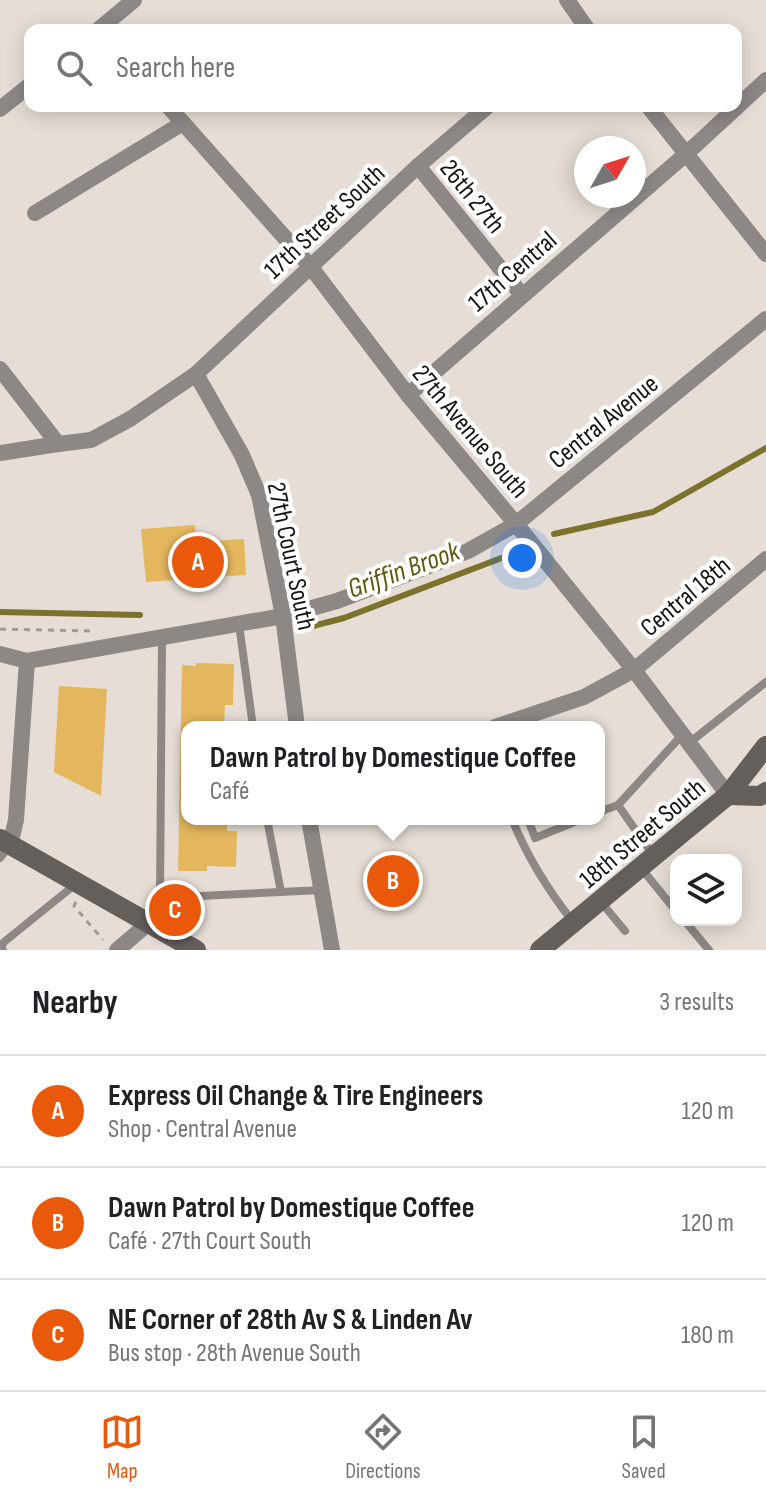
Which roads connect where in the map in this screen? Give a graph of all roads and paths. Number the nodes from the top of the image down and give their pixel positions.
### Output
1 (134, 0) edge
2 (567, 0) edge
3 (105, 24) edge
4 (581, 24) edge
5 (766, 80) edge
6 (24, 90) edge
7 (742, 102) edge
8 (0, 109) edge
9 (173, 112) edge
10 (481, 112) edge
11 (653, 112) edge
12 (731, 112) edge
13 (183, 123) junction
14 (686, 154) junction
15 (418, 166) junction
16 (35, 213) dead end
17 (766, 254) edge
18 (310, 266) junction
19 (521, 294) junction
20 (765, 323) edge
21 (0, 369) edge
22 (196, 374) junction
23 (408, 395) junction
24 (58, 444) junction
25 (0, 453) edge
26 (516, 524) junction
27 (766, 559) edge
28 (283, 616) junction
29 (239, 624) junction
30 (0, 629) edge
31 (90, 631) dead end
32 (162, 638) junction
33 (0, 654) edge
34 (27, 661) junction
35 (634, 670) junction
36 (766, 682) edge
37 (252, 721) edge
38 (296, 721) edge
39 (513, 721) edge
40 (686, 739) junction
41 (766, 746) edge
42 (766, 792) edge
43 (728, 795) junction
44 (618, 805) junction
45 (605, 810) edge
46 (268, 825) edge
47 (310, 825) edge
48 (514, 825) edge
49 (530, 825) edge
50 (567, 825) edge
51 (532, 830) junction
52 (518, 835) junction
53 (3, 848) edge
54 (647, 862) junction
55 (322, 890) junction
56 (281, 892) junction
57 (76, 893) junction
58 (160, 898) junction
59 (601, 901) junction
60 (670, 901) edge
61 (150, 922) junction
62 (574, 923) junction
63 (689, 926) edge
64 (625, 931) dead end
65 (110, 946) edge
66 (3, 950) edge
67 (196, 950) edge
68 (332, 950) edge
69 (540, 950) edge
70 (709, 950) edge

1 - 3 street
2 - 4 street
5 - 7 street, 17th Central
6 - 8 street
9 - 13 street, 27th Avenue South
10 - 15 street, 17th Street South
11 - 14 street
12 - 14 street, 17th Central
13 - 16 street
13 - 18 street, 27th Avenue South
14 - 17 street
14 - 19 street, 17th Central
15 - 18 street, 17th Street South
15 - 19 street, 26th 27th
18 - 22 street, 17th Street South
18 - 23 street, 27th Avenue South
19 - 23 street, 17th Central
20 - 26 street, Central Avenue
21 - 24 street
22 - 24 street
22 - 28 street, 27th Court South
23 - 26 street, 27th Avenue South
24 - 25 street
26 - 28 street, Central Avenue
26 - 35 street, 27th Avenue South
27 - 35 street, Central 18th
28 - 29 street, Central Avenue
28 - 38 street, 27th Court South
29 - 32 street, Central Avenue
29 - 37 lane
30 - 31 path
32 - 34 street, Central Avenue
32 - 58 lane
33 - 34 street, Central Avenue
34 - 53 street
35 - 39 street, Central 18th
35 - 40 street, 27th Avenue South
36 - 40 lane
40 - 43 street, 27th Avenue South
40 - 44 lane
41 - 43 main road, 18th Street South
42 - 43 main road
43 - 54 main road, 18th Street South
44 - 45 lane
44 - 54 lane
46 - 56 lane
47 - 55 street
48 - 52 lane
49 - 51 lane
50 - 51 lane
51 - 52 lane
52 - 62 lane
53 - 57 main road
54 - 59 main road, 18th Street South
54 - 60 lane
55 - 56 lane
55 - 68 street
56 - 58 lane
57 - 61 main road
57 - 65 path
57 - 66 lane
58 - 61 lane
59 - 62 main road, 18th Street South
59 - 64 lane
61 - 65 street
61 - 67 main road
62 - 69 main road, 18th Street South
63 - 70 lane

